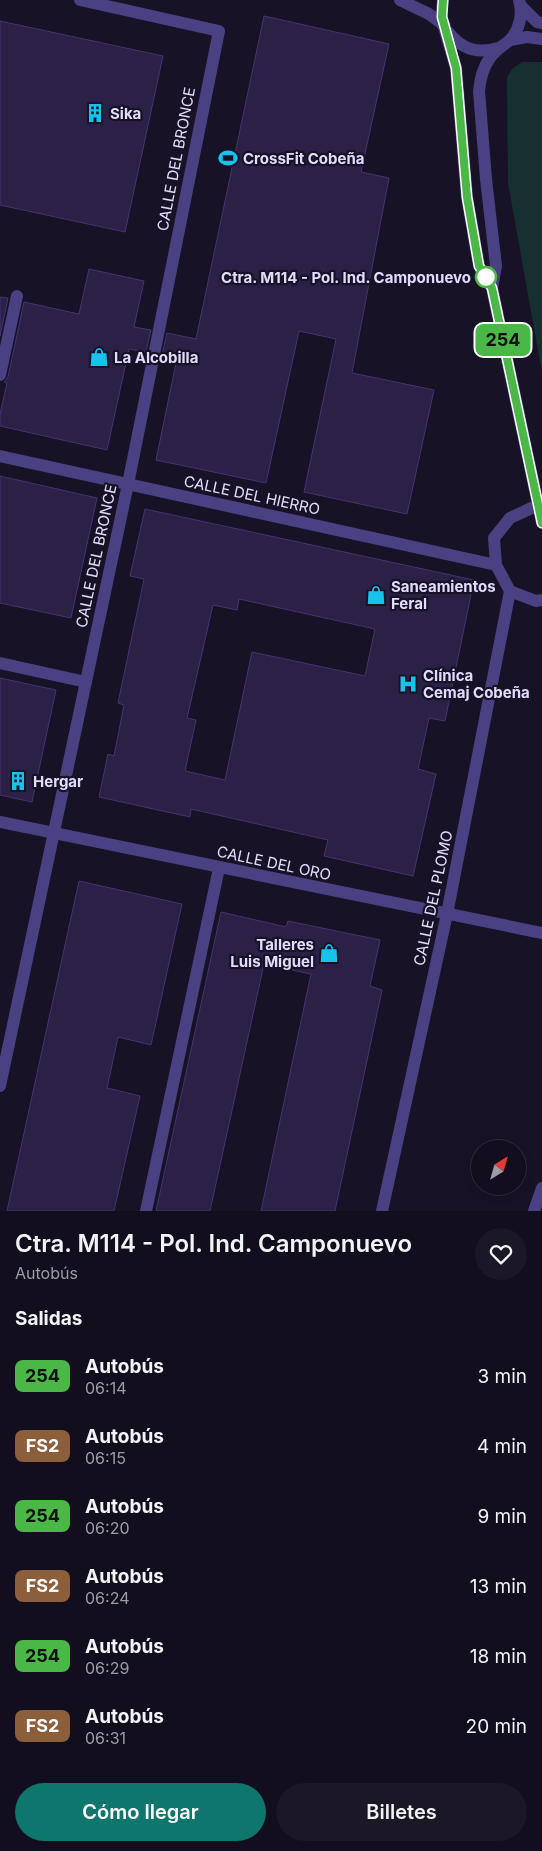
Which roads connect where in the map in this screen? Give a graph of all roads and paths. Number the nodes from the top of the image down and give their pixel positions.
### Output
1 (80, 0) edge
2 (400, 0) edge
3 (443, 0) edge
4 (520, 3) edge
5 (542, 23) edge
6 (445, 28) junction
7 (542, 39) edge
8 (510, 40) junction
9 (498, 48) junction
10 (492, 288) junction
11 (17, 296) dead end
12 (0, 375) edge
13 (0, 456) edge
14 (128, 484) junction
15 (538, 505) junction
16 (542, 523) edge
17 (496, 565) junction
18 (510, 591) junction
19 (542, 600) edge
20 (0, 664) edge
21 (86, 682) junction
22 (0, 822) edge
23 (54, 834) junction
24 (219, 868) junction
25 (447, 914) junction
26 (542, 933) edge
27 (0, 1086) edge
28 (542, 1188) edge
29 (146, 1211) edge
30 (382, 1211) edge
31 (534, 1211) edge

1 - 14 street, CALLE DEL BRONCE
2 - 6 street
3 - 6 street
4 - 5 street
4 - 8 street
6 - 9 street
6 - 10 street
7 - 8 street
8 - 9 street
9 - 10 street
10 - 15 street
11 - 12 street
13 - 14 street, CALLE DEL HIERRO
14 - 17 street, CALLE DEL HIERRO
14 - 21 street, CALLE DEL BRONCE
15 - 16 street
15 - 17 street
17 - 18 street
18 - 19 street
18 - 25 street, CALLE DEL PLOMO
20 - 21 street
21 - 23 street, CALLE DEL BRONCE
22 - 23 street, CALLE DEL ORO
23 - 24 street, CALLE DEL ORO
23 - 27 street, CALLE DEL BRONCE
24 - 25 street, CALLE DEL ORO
24 - 29 street
25 - 26 street, CALLE DEL ORO
25 - 30 street, CALLE DEL PLOMO
28 - 31 street

